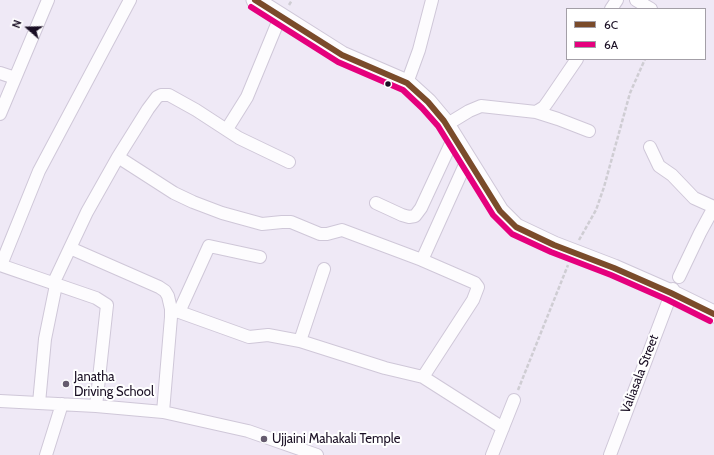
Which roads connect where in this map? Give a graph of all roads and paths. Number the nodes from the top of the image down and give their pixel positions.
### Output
1 (48, 0) edge
2 (130, 0) edge
3 (255, 0) edge
4 (432, 0) edge
5 (636, 0) edge
6 (649, 8) edge
7 (280, 17) junction
8 (576, 60) edge
9 (646, 60) edge
10 (0, 73) edge
11 (15, 78) junction
12 (407, 83) junction
13 (536, 112) junction
14 (0, 114) edge
15 (226, 129) junction
16 (450, 131) junction
17 (589, 131) dead end
18 (650, 147) dead end
19 (118, 157) junction
20 (468, 158) junction
21 (290, 162) dead end
22 (376, 203) dead end
23 (714, 207) edge
24 (70, 248) junction
25 (577, 254) junction
26 (260, 257) dead end
27 (422, 260) junction
28 (1, 265) edge
29 (324, 269) dead end
30 (679, 277) dead end
31 (55, 285) junction
32 (672, 291) junction
33 (175, 310) junction
34 (714, 314) edge
35 (300, 341) junction
36 (423, 377) junction
37 (514, 400) joint
38 (0, 401) edge
39 (39, 403) junction
40 (62, 404) junction
41 (96, 406) junction
42 (163, 412) junction
43 (503, 428) junction
44 (46, 455) edge
45 (317, 455) edge
46 (492, 455) edge
47 (610, 455) edge

1 - 11 street
2 - 28 street
3 - 7 street
4 - 12 street
5 - 6 street
7 - 12 street
7 - 15 street
8 - 13 street
9 - 25 path
10 - 11 street
11 - 14 street
12 - 16 street
13 - 16 street
13 - 17 street
15 - 19 street
15 - 21 street
16 - 20 street
16 - 22 street
18 - 23 street
19 - 24 street
19 - 27 street
20 - 25 street
20 - 27 street
23 - 30 street
24 - 31 street
24 - 33 street
25 - 32 street
25 - 37 path
26 - 33 street
27 - 36 street
28 - 31 street
29 - 35 street
31 - 39 street
31 - 41 street
32 - 34 street
32 - 47 street, Valiasala Street
33 - 35 street
33 - 42 street
35 - 36 street
36 - 43 street
37 - 43 street
38 - 39 street
39 - 40 street
40 - 41 street
40 - 44 street
41 - 42 street
42 - 45 street
43 - 46 street

